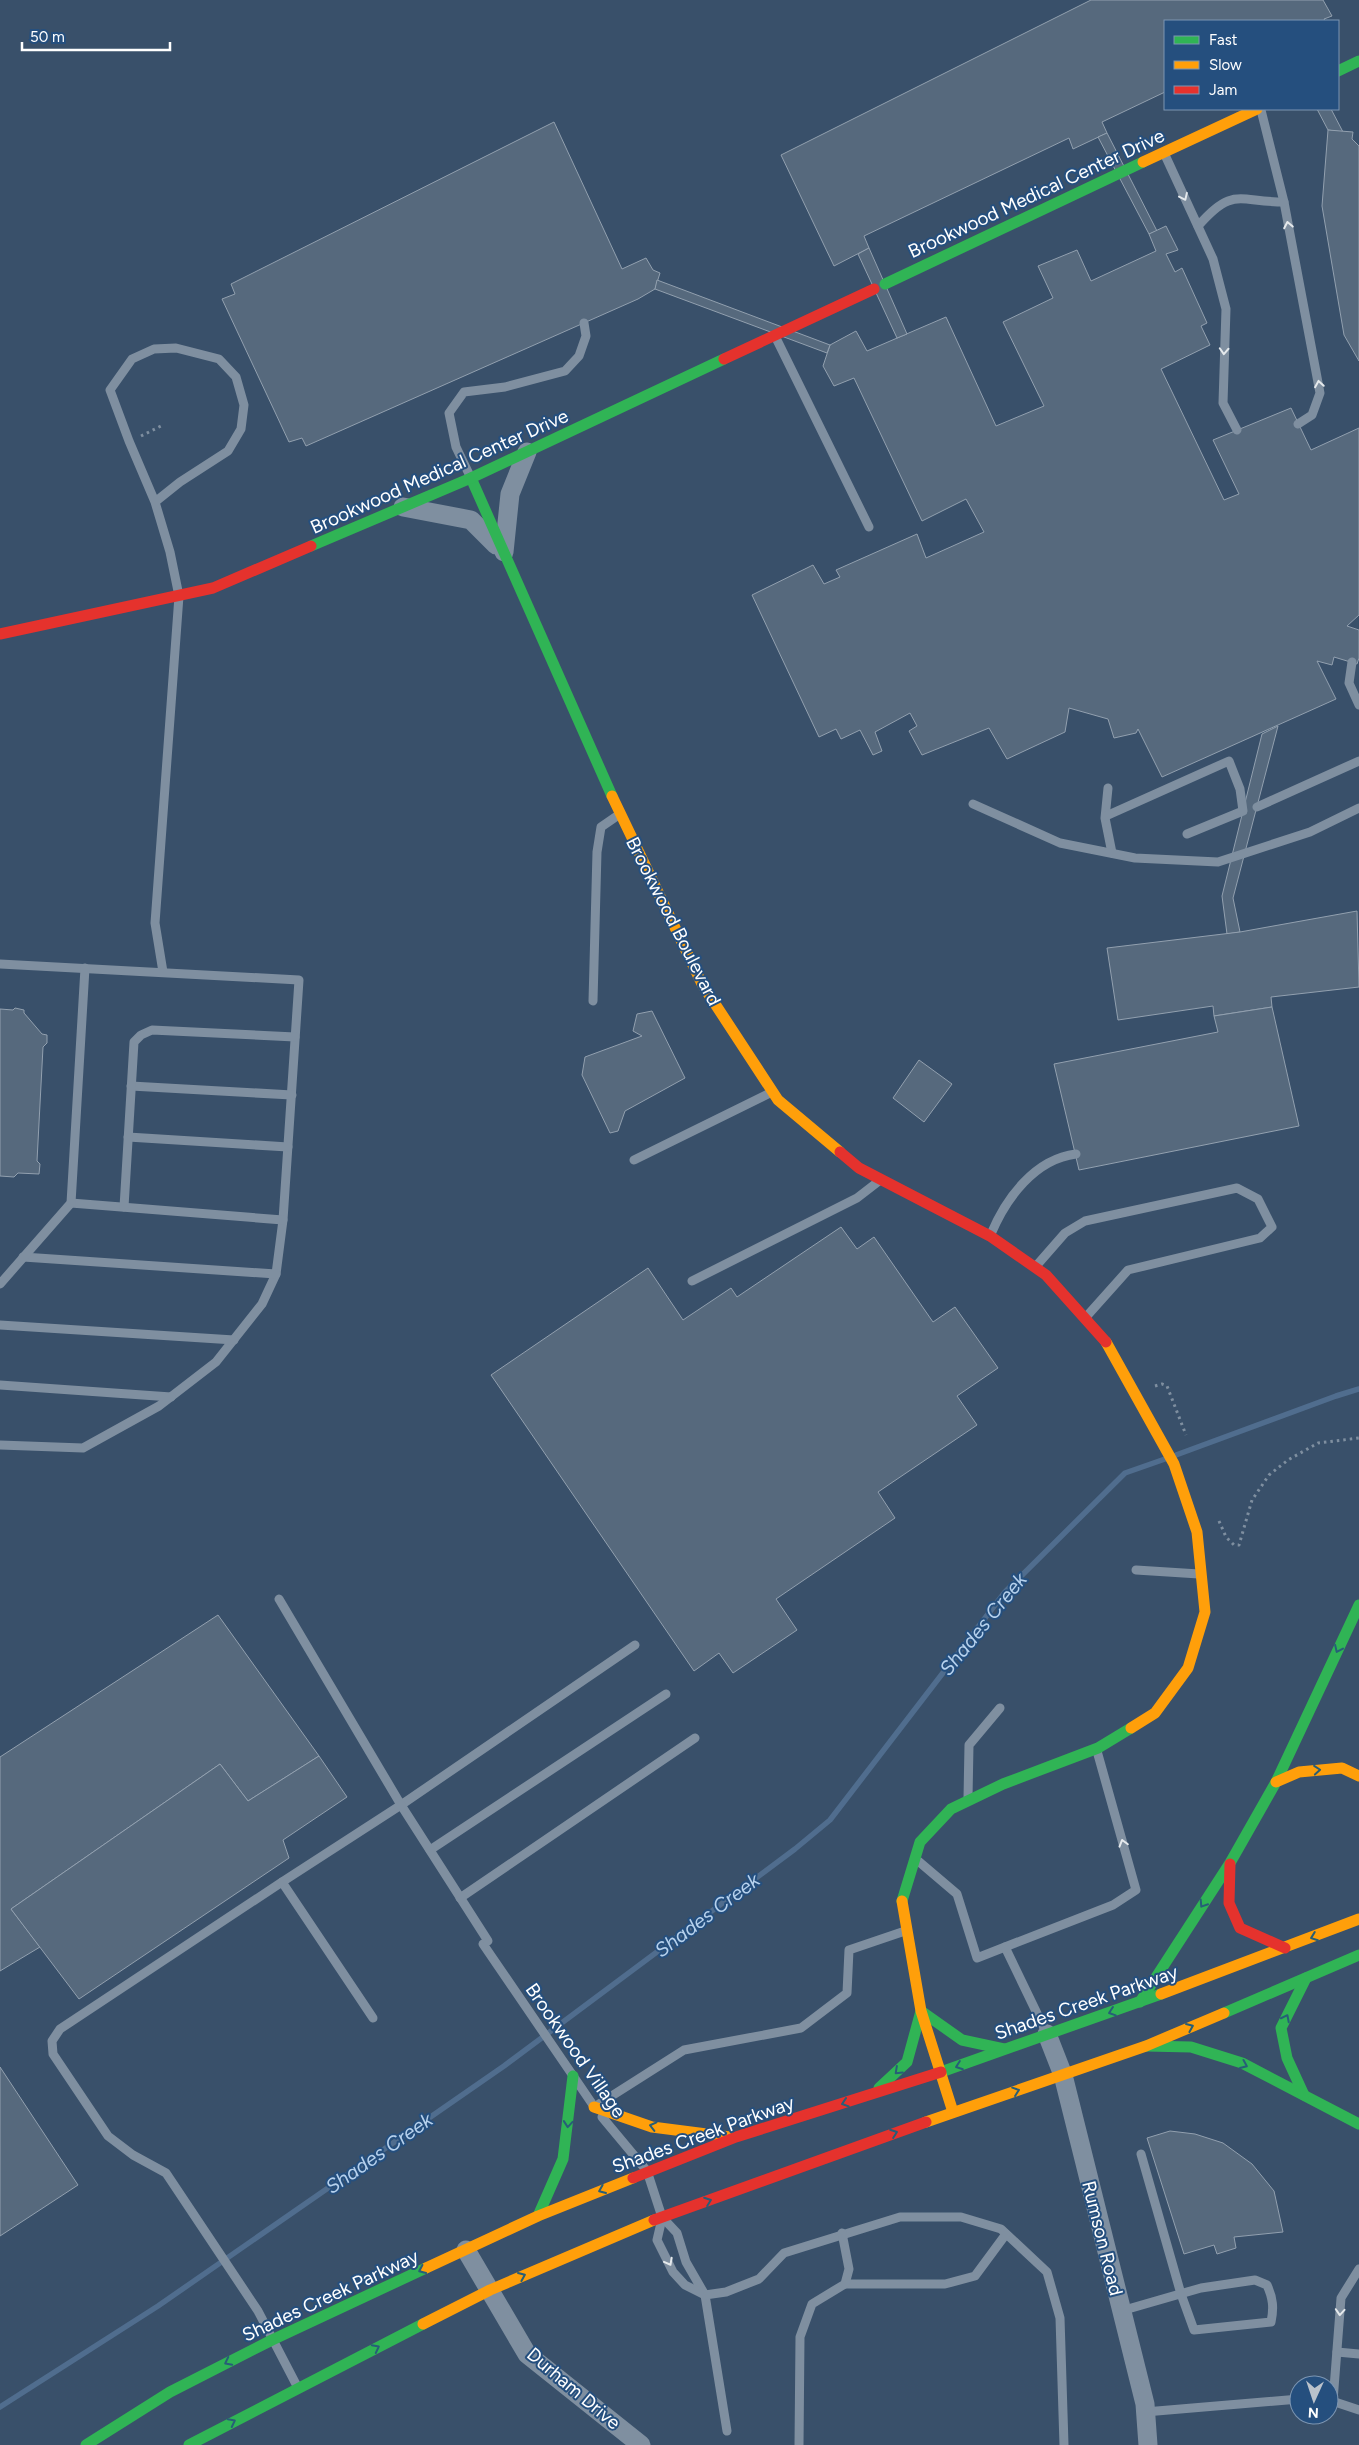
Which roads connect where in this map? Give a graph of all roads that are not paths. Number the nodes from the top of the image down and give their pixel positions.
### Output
1 (1359, 61) edge
2 (1339, 71) edge
3 (1257, 110) edge
4 (1259, 110) edge
5 (1163, 153) junction
6 (1284, 202) junction
7 (1198, 226) junction
8 (584, 324) dead end
9 (775, 336) junction
10 (1298, 424) dead end
11 (1237, 430) dead end
12 (527, 452) junction
13 (471, 478) junction
14 (155, 502) junction
15 (403, 507) junction
16 (869, 528) dead end
17 (504, 553) junction
18 (179, 596) junction
19 (1, 635) edge
20 (1352, 662) dead end
21 (1359, 706) edge
22 (1359, 761) edge
23 (1108, 788) dead end
24 (973, 804) dead end
25 (1257, 807) dead end
26 (1359, 808) edge
27 (620, 814) junction
28 (1106, 816) junction
29 (1187, 834) dead end
30 (1112, 853) junction
31 (0, 964) edge
32 (85, 968) junction
33 (164, 972) junction
34 (593, 1001) dead end
35 (295, 1037) junction
36 (131, 1086) junction
37 (773, 1092) junction
38 (292, 1095) junction
39 (128, 1137) junction
40 (288, 1147) junction
41 (1076, 1154) dead end
42 (634, 1160) dead end
43 (881, 1179) junction
44 (71, 1203) junction
45 (124, 1207) junction
46 (283, 1220) junction
47 (990, 1236) junction
48 (23, 1257) junction
49 (1035, 1267) junction
50 (276, 1274) junction
51 (692, 1281) dead end
52 (0, 1284) edge
53 (1084, 1319) junction
54 (0, 1326) edge
55 (234, 1340) junction
56 (0, 1385) edge
57 (171, 1398) junction
58 (0, 1445) edge
59 (1136, 1570) dead end
60 (1202, 1574) junction
61 (280, 1599) dead end
62 (1359, 1605) edge
63 (635, 1645) dead end
64 (666, 1694) dead end
65 (1000, 1708) dead end
66 (695, 1738) dead end
67 (1096, 1749) junction
68 (1359, 1776) edge
69 (1276, 1782) junction
70 (968, 1801) junction
71 (401, 1806) junction
72 (430, 1850) junction
73 (915, 1858) junction
74 (1230, 1863) junction
75 (282, 1882) junction
76 (460, 1898) junction
77 (1359, 1919) edge
78 (907, 1930) junction
79 (1005, 1947) junction
80 (1285, 1948) junction
81 (1359, 1955) edge
82 (1306, 1978) junction
83 (1140, 2002) junction
84 (921, 2011) junction
85 (373, 2018) dead end
86 (1047, 2034) junction
87 (1146, 2046) junction
88 (1004, 2049) junction
89 (941, 2072) junction
90 (1063, 2075) junction
91 (573, 2076) junction
92 (873, 2094) junction
93 (1304, 2095) junction
94 (594, 2108) junction
95 (953, 2112) junction
96 (1359, 2124) edge
97 (736, 2137) junction
98 (1141, 2154) dead end
99 (647, 2171) junction
100 (538, 2216) junction
101 (662, 2217) junction
102 (842, 2233) junction
103 (1006, 2234) junction
104 (466, 2250) junction
105 (1359, 2269) edge
106 (844, 2284) junction
107 (490, 2290) junction
108 (1181, 2294) junction
109 (705, 2296) junction
110 (1121, 2311) junction
111 (272, 2340) junction
112 (1337, 2352) junction
113 (1359, 2354) edge
114 (1334, 2375) edge
115 (298, 2388) junction
116 (1289, 2400) edge
117 (1339, 2404) edge
118 (1359, 2410) edge
119 (1145, 2412) junction
120 (727, 2431) dead end
121 (201, 2442) edge
122 (86, 2445) edge
123 (641, 2445) edge
124 (799, 2445) edge
125 (1064, 2445) edge
126 (1148, 2445) edge

1 - 2 main road
3 - 5 main road, Brookwood Medical Center Drive
4 - 6 lane
5 -> 7 lane
5 - 9 main road, Brookwood Medical Center Drive
6 - 7 lane
10 -> 6 lane
7 -> 11 lane
8 - 13 lane
9 - 12 main road, Brookwood Medical Center Drive
9 - 16 lane
12 - 13 main road, Brookwood Medical Center Drive
12 - 17 street, Brookwood Boulevard
13 - 15 main road, Brookwood Medical Center Drive
13 - 17 main road, Brookwood Boulevard
14 - 14 lane
14 - 18 lane
15 - 17 street, Brookwood Boulevard
15 - 18 main road, Brookwood Medical Center Drive
17 - 27 main road, Brookwood Boulevard
18 - 19 main road, Brookwood Medical Center Drive
18 - 33 lane
20 - 21 lane
22 - 25 lane
23 - 28 lane
24 - 30 lane
26 - 30 lane
27 - 34 lane
27 - 37 main road, Brookwood Boulevard
28 - 29 lane
28 - 30 lane
31 - 32 lane
32 - 33 lane
32 - 44 lane
33 - 35 lane
35 - 36 lane
35 - 38 lane
36 - 38 lane
36 - 39 lane
37 - 42 lane
37 - 43 main road, Brookwood Boulevard
38 - 40 lane
39 - 40 lane
39 - 45 lane
40 - 46 lane
41 - 47 lane
43 - 47 main road, Brookwood Boulevard
43 - 51 lane
44 - 45 lane
44 - 48 lane
45 - 46 lane
46 - 50 lane
47 - 49 main road, Brookwood Boulevard
48 - 50 lane
48 - 52 lane
49 - 53 main road, Brookwood Boulevard
49 - 53 lane
50 - 55 lane
53 - 60 main road, Brookwood Boulevard
54 - 55 lane
55 - 57 lane
56 - 57 lane
57 - 58 lane
59 - 60 lane
60 - 67 main road, Brookwood Boulevard
61 - 71 lane, Brookwood Village
62 -> 69 main road
63 - 71 lane
64 - 72 lane
65 - 70 lane
66 - 76 lane
67 - 70 main road, Brookwood Boulevard
79 -> 67 lane
69 -> 68 main road
69 - 74 main road
70 - 73 main road, Brookwood Boulevard
71 - 72 lane, Brookwood Village
71 - 75 lane
72 - 76 lane, Brookwood Village
73 - 78 main road, Brookwood Boulevard
73 - 79 lane
74 - 80 main road
74 -> 83 main road
75 - 85 lane
75 - 111 lane
76 - 91 lane, Brookwood Village
77 -> 80 main road, Shades Creek Parkway
78 - 84 main road, Brookwood Boulevard
78 - 94 lane
79 - 86 lane
80 - 83 main road, Shades Creek Parkway
81 - 82 main road
87 -> 82 main road
93 -> 82 main road
83 -> 86 main road, Shades Creek Parkway
84 - 88 main road
84 - 89 main road, Brookwood Boulevard
84 -> 92 main road
86 - 88 main road, Shades Creek Parkway
86 - 90 street, Rumson Road
87 - 90 main road
87 -> 93 main road
88 -> 89 main road, Shades Creek Parkway
89 - 92 main road, Shades Creek Parkway
89 - 95 main road, Brookwood Boulevard
95 -> 90 main road
90 - 110 street, Rumson Road
91 - 94 lane, Brookwood Village
91 -> 100 main road
92 -> 97 main road, Shades Creek Parkway
93 - 96 main road
97 -> 94 main road
94 - 99 lane, Brookwood Village
101 -> 95 main road
97 - 99 main road, Shades Creek Parkway
98 - 108 lane
99 -> 100 main road, Shades Creek Parkway
99 - 101 lane
100 - 104 main road, Shades Creek Parkway
107 -> 101 main road
101 - 109 lane
101 -> 109 lane
102 - 103 lane
102 - 106 lane
102 - 109 lane
103 - 106 lane
103 - 125 lane
104 - 107 street, Durham Drive
104 -> 111 main road, Shades Creek Parkway
105 -> 112 lane
106 - 124 lane
115 -> 107 main road
107 - 123 street, Durham Drive
108 - 108 lane
108 - 110 lane
109 - 120 lane
110 - 119 street, Rumson Road
111 - 115 lane
111 -> 122 main road, Shades Creek Parkway
112 - 113 lane
112 - 114 lane
121 -> 115 main road
116 - 119 lane
117 - 118 lane
119 - 126 street, Rumson Road

